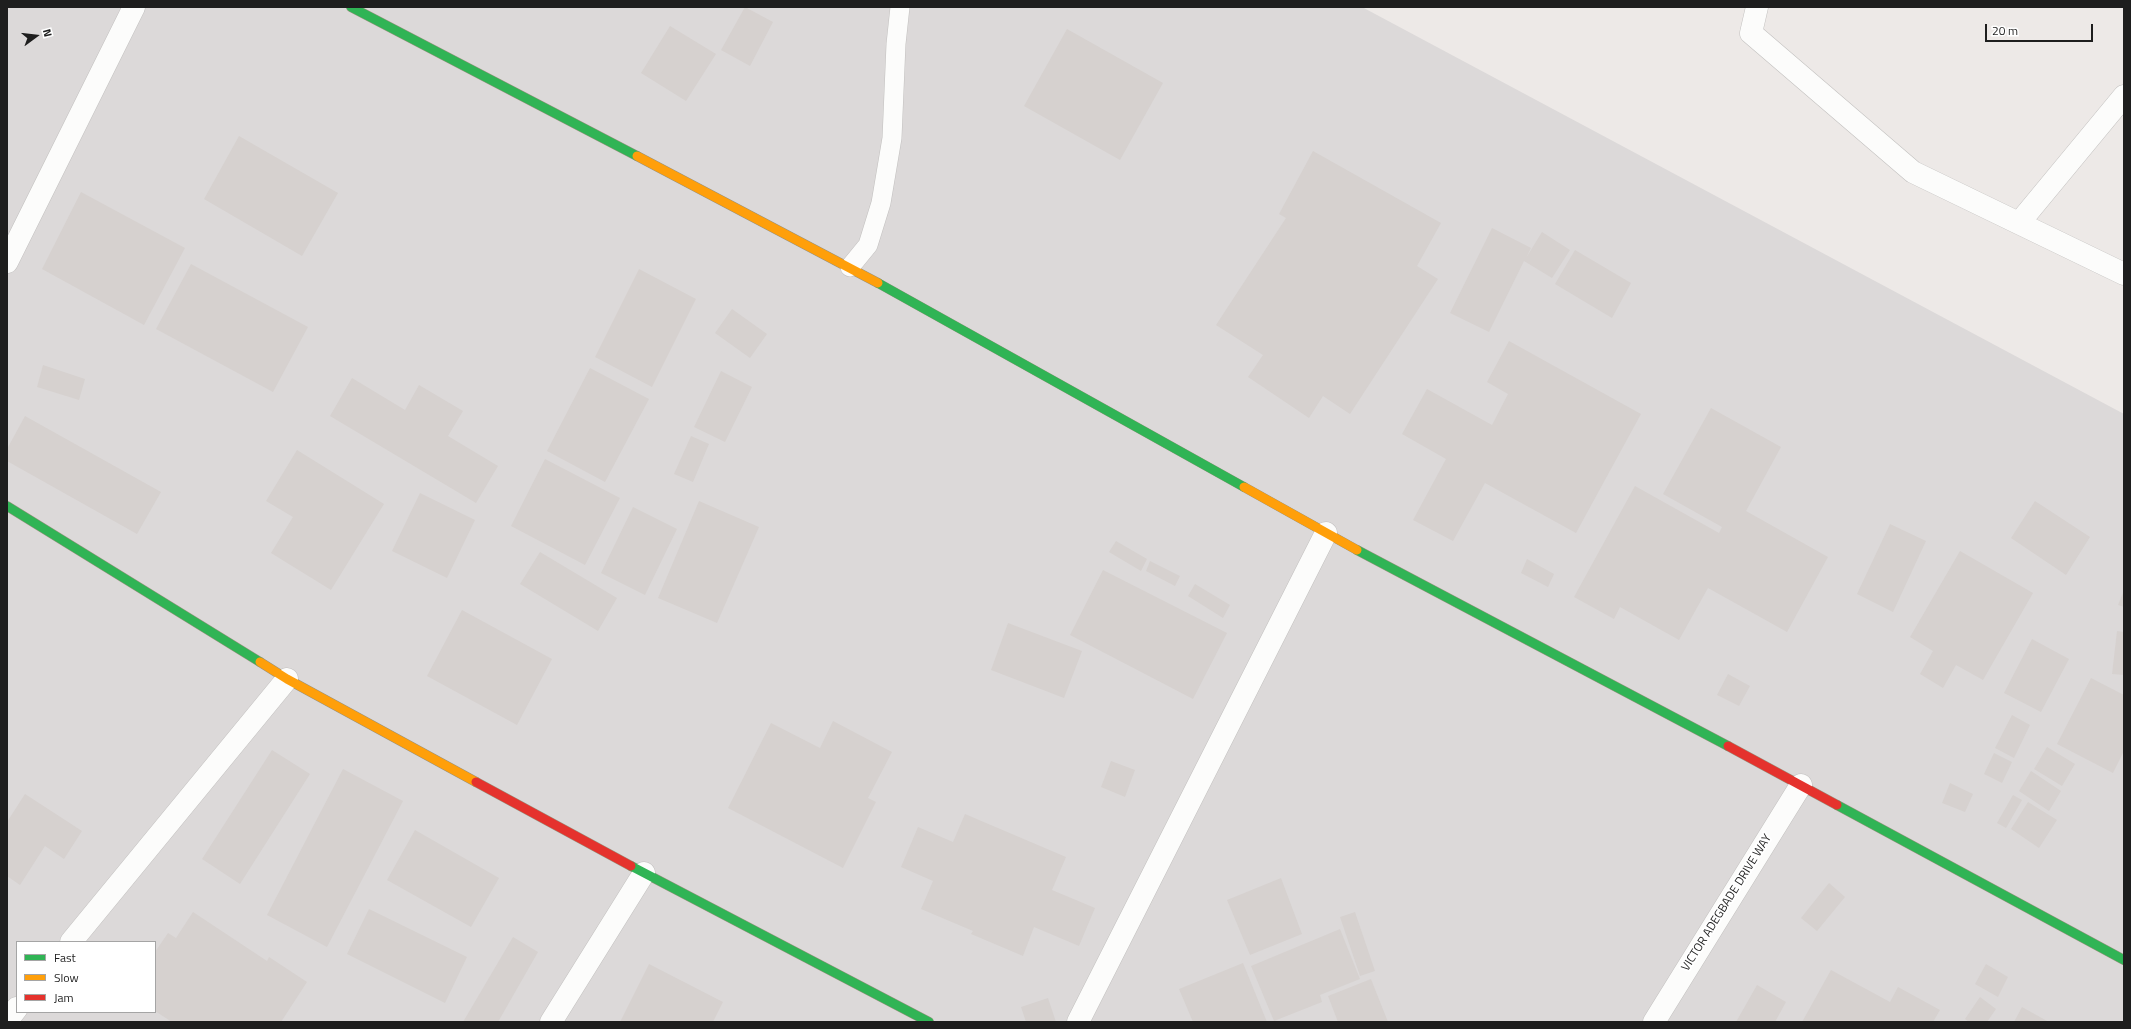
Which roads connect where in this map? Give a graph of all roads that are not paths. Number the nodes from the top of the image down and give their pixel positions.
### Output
1 (134, 7) edge
2 (351, 7) edge
3 (900, 7) edge
4 (1757, 7) edge
5 (2124, 96) edge
6 (2019, 223) junction
7 (7, 262) edge
8 (850, 267) junction
9 (2124, 274) edge
10 (7, 506) edge
11 (1326, 533) junction
12 (286, 679) junction
13 (1801, 785) junction
14 (644, 873) junction
15 (72, 941) edge
16 (2124, 960) edge
17 (16, 1009) edge
18 (7, 1020) edge
19 (551, 1022) edge
20 (929, 1022) edge
21 (1078, 1022) edge
22 (1654, 1022) edge

1 - 7 street
2 - 8 street
3 - 8 lane
4 - 6 street
5 - 6 street
6 - 9 street
8 - 11 street
10 - 12 street
11 - 13 street
11 - 21 street
12 - 14 street
12 - 15 street
13 - 16 street
13 - 22 street, VICTOR ADEGBADE DRIVE WAY
14 - 19 street
14 - 20 street
17 - 18 street

